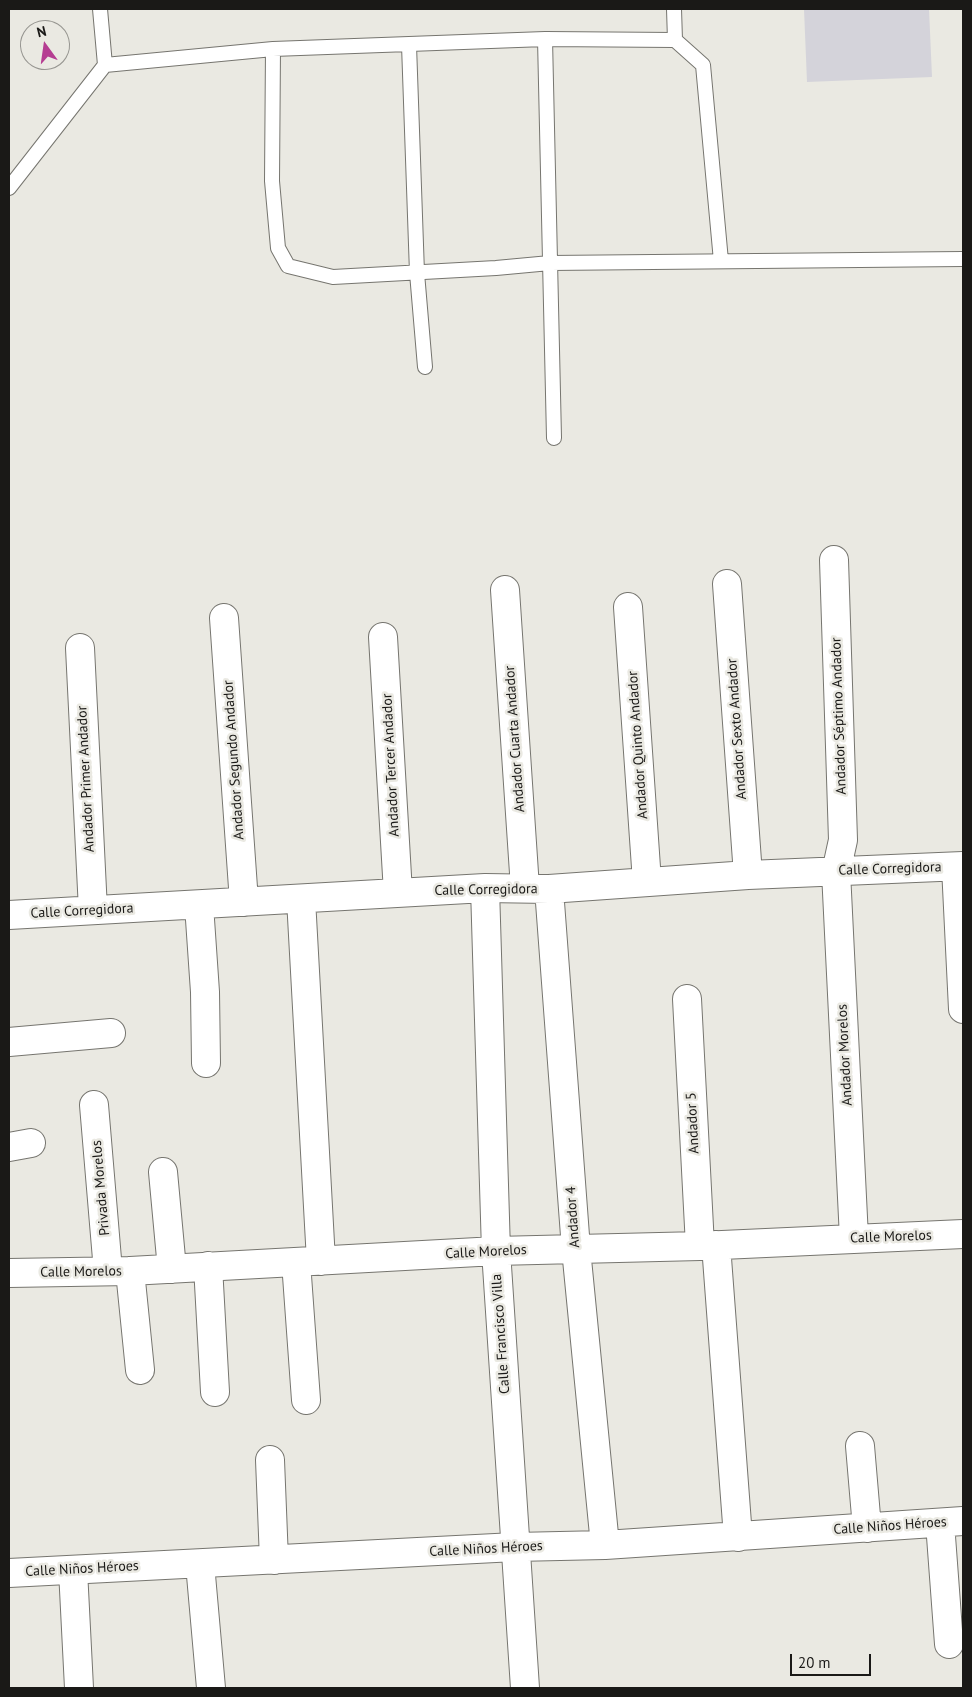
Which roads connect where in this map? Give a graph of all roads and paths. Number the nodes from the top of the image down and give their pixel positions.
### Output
1 (100, 9) edge
2 (674, 9) edge
3 (544, 40) junction
4 (675, 40) junction
5 (409, 46) junction
6 (274, 49) junction
7 (105, 65) junction
8 (9, 188) edge
9 (963, 259) edge
10 (720, 262) junction
11 (550, 263) junction
12 (417, 273) junction
13 (425, 367) dead end
14 (554, 438) dead end
15 (834, 560) dead end
16 (727, 584) dead end
17 (505, 590) dead end
18 (628, 607) dead end
19 (224, 618) dead end
20 (383, 637) dead end
21 (80, 648) dead end
22 (960, 866) edge
23 (836, 872) junction
24 (748, 875) junction
25 (647, 882) junction
26 (485, 888) junction
27 (537, 888) junction
28 (398, 893) junction
29 (301, 899) junction
30 (244, 902) junction
31 (199, 905) junction
32 (93, 910) junction
33 (9, 915) edge
34 (687, 999) dead end
35 (963, 1009) edge
36 (110, 1033) dead end
37 (9, 1042) edge
38 (206, 1063) dead end
39 (94, 1105) dead end
40 (163, 1172) dead end
41 (963, 1234) edge
42 (854, 1238) junction
43 (708, 1245) junction
44 (576, 1249) junction
45 (496, 1251) junction
46 (309, 1261) junction
47 (208, 1266) junction
48 (172, 1269) junction
49 (119, 1271) junction
50 (9, 1273) edge
51 (140, 1370) dead end
52 (214, 1392) dead end
53 (306, 1400) dead end
54 (860, 1446) dead end
55 (270, 1460) dead end
56 (952, 1522) edge
57 (867, 1528) junction
58 (738, 1537) junction
59 (605, 1545) junction
60 (515, 1547) junction
61 (274, 1560) junction
62 (200, 1564) junction
63 (73, 1570) junction
64 (9, 1572) edge
65 (950, 1644) dead end
66 (79, 1688) edge
67 (211, 1688) edge
68 (525, 1688) edge

1 - 7 lane
2 - 4 lane
3 - 4 lane
3 - 5 lane
3 - 11 lane
4 - 10 lane
5 - 6 lane
5 - 12 lane
6 - 7 lane
6 - 12 lane
7 - 8 lane
9 - 10 lane
10 - 11 lane
11 - 12 lane
11 - 14 lane
12 - 13 lane
15 - 23 street, Andador Séptimo Andador
16 - 24 street, Andador Sexto Andador
17 - 27 street, Andador Cuarta Andador
18 - 25 street, Andador Quinto Andador
19 - 30 street, Andador Segundo Andador
20 - 28 street, Andador Tercer Andador
21 - 32 street, Andador Primer Andador
22 - 23 street, Calle Corregidora
22 - 35 street
23 - 24 street, Calle Corregidora
23 - 42 street, Andador Morelos
24 - 25 street, Calle Corregidora
25 - 27 street, Calle Corregidora
26 - 27 street, Calle Corregidora
26 - 28 street, Calle Corregidora
26 - 45 street, Calle Francisco Villa
27 - 44 street, Andador 4
28 - 29 street, Calle Corregidora
29 - 30 street, Calle Corregidora
29 - 46 street
30 - 31 street, Calle Corregidora
31 - 32 street, Calle Corregidora
31 - 38 street
32 - 33 street, Calle Corregidora
34 - 43 street, Andador 5
36 - 37 street
39 - 49 street, Privada Morelos
40 - 48 street
41 - 42 street, Calle Morelos
42 - 43 street, Calle Morelos
43 - 44 street, Calle Morelos
43 - 58 street, Andador 5
44 - 45 street, Calle Morelos
44 - 59 street, Andador 4
45 - 46 street, Calle Morelos
45 - 60 street, Calle Francisco Villa
46 - 47 street, Calle Morelos
46 - 53 street
47 - 48 street, Calle Morelos
47 - 52 street
48 - 49 street, Calle Morelos
49 - 50 street, Calle Morelos
49 - 51 street, Privada Morelos
54 - 57 street
55 - 61 street
56 - 57 street, Calle Niños Héroes
56 - 65 street
57 - 58 street, Calle Niños Héroes
58 - 59 street, Calle Niños Héroes
59 - 60 street, Calle Niños Héroes
60 - 61 street, Calle Niños Héroes
60 - 68 street, Calle Francisco Villa
61 - 62 street, Calle Niños Héroes
62 - 63 street, Calle Niños Héroes
62 - 67 street
63 - 64 street, Calle Niños Héroes
63 - 66 street

